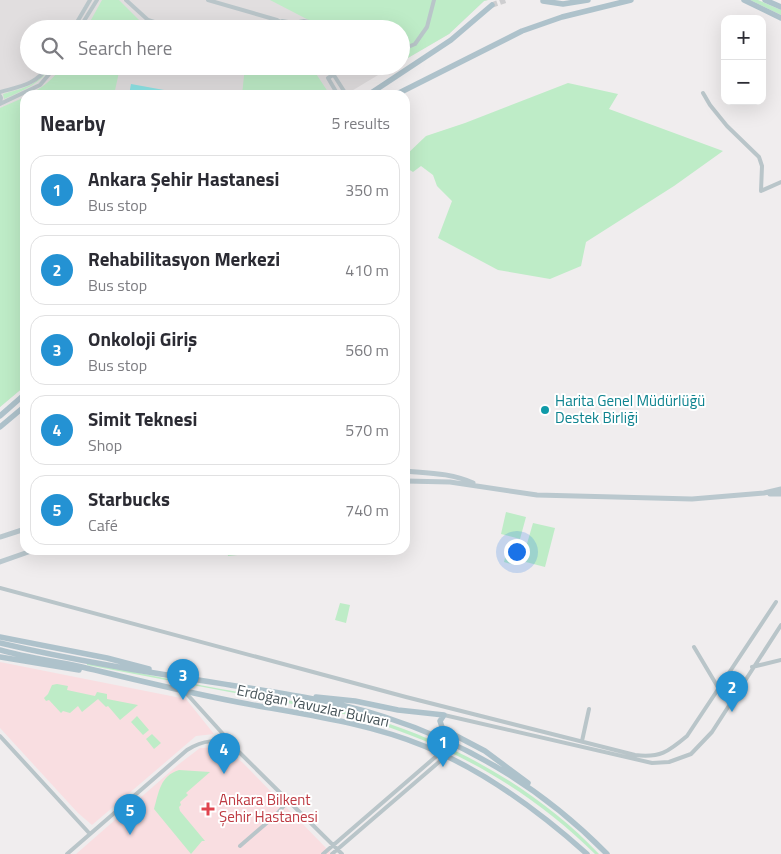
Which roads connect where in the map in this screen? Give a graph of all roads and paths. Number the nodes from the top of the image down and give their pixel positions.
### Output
1 (90, 0) edge
2 (97, 0) edge
3 (126, 0) edge
4 (208, 0) edge
5 (434, 0) edge
6 (588, 0) edge
7 (631, 0) edge
8 (744, 0) edge
9 (765, 0) edge
10 (543, 1) edge
11 (492, 5) dead end
12 (781, 7) edge
13 (781, 18) edge
14 (78, 20) edge
15 (85, 20) edge
16 (148, 20) edge
17 (277, 20) edge
18 (410, 46) edge
19 (410, 67) edge
20 (43, 75) edge
21 (48, 75) edge
22 (333, 75) joint
23 (398, 75) edge
24 (29, 90) edge
25 (335, 90) edge
26 (343, 90) edge
27 (376, 90) edge
28 (405, 90) edge
29 (0, 94) edge
30 (20, 94) edge
31 (703, 94) dead end
32 (0, 103) edge
33 (781, 182) edge
34 (20, 399) edge
35 (20, 410) edge
36 (0, 415) edge
37 (0, 428) edge
38 (410, 472) edge
39 (410, 481) edge
40 (478, 486) junction
41 (781, 489) edge
42 (764, 493) junction
43 (781, 494) edge
44 (20, 531) edge
45 (0, 537) edge
46 (20, 555) edge
47 (0, 562) edge
48 (0, 588) edge
49 (776, 602) dead end
50 (781, 625) edge
51 (0, 637) edge
52 (0, 643) edge
53 (694, 647) dead end
54 (0, 650) edge
55 (0, 657) edge
56 (781, 660) edge
57 (752, 667) junction
58 (121, 677) junction
59 (185, 678) junction
60 (719, 689) junction
61 (186, 692) junction
62 (286, 694) junction
63 (589, 709) dead end
64 (444, 715) junction
65 (0, 736) edge
66 (582, 741) junction
67 (234, 747) junction
68 (443, 754) junction
69 (288, 801) junction
70 (557, 807) junction
71 (90, 834) junction
72 (575, 843) junction
73 (334, 845) junction
74 (240, 846) dead end
75 (337, 850) junction
76 (67, 854) edge
77 (323, 854) edge
78 (332, 854) edge
79 (342, 854) edge
80 (582, 854) edge
81 (587, 854) edge
82 (608, 854) edge

1 - 14 street
2 - 15 street
3 - 16 street
4 - 17 street
5 - 18 street
6 - 10 main road
7 - 28 main road
8 - 13 main road
9 - 12 main road
11 - 19 main road
20 - 29 street
21 - 24 street
22 - 25 street
22 - 26 street
23 - 27 main road
29 - 32 street
30 - 32 street
31 - 33 street
34 - 36 main road
35 - 37 main road
38 - 40 main road
39 - 40 main road
40 - 42 main road
41 - 42 main road
42 - 43 main road
44 - 45 main road
46 - 47 main road
48 - 66 street
49 - 60 street
50 - 57 street
51 - 59 main road, Erdoğan Yavuzlar Bulvarı
52 - 59 main road, Erdoğan Yavuzlar Bulvarı
53 - 60 street
54 - 58 main road, Erdoğan Yavuzlar Bulvarı
55 - 58 main road, Erdoğan Yavuzlar Bulvarı
56 - 57 street
57 - 64 street
58 - 61 main road, Erdoğan Yavuzlar Bulvarı
59 - 62 main road, Erdoğan Yavuzlar Bulvarı
60 - 66 street
61 - 67 street
61 - 68 main road, Erdoğan Yavuzlar Bulvarı
62 - 64 main road
62 - 70 main road, Erdoğan Yavuzlar Bulvarı
63 - 66 street
64 - 70 main road
65 - 71 street
67 - 69 street
67 - 71 street
68 - 72 main road, Erdoğan Yavuzlar Bulvarı
68 - 73 street
68 - 75 street
69 - 73 street
69 - 74 street
70 - 82 main road, Erdoğan Yavuzlar Bulvarı
71 - 76 street
72 - 80 main road
72 - 81 main road, Erdoğan Yavuzlar Bulvarı
73 - 75 street
73 - 77 street
75 - 78 street
75 - 79 street

